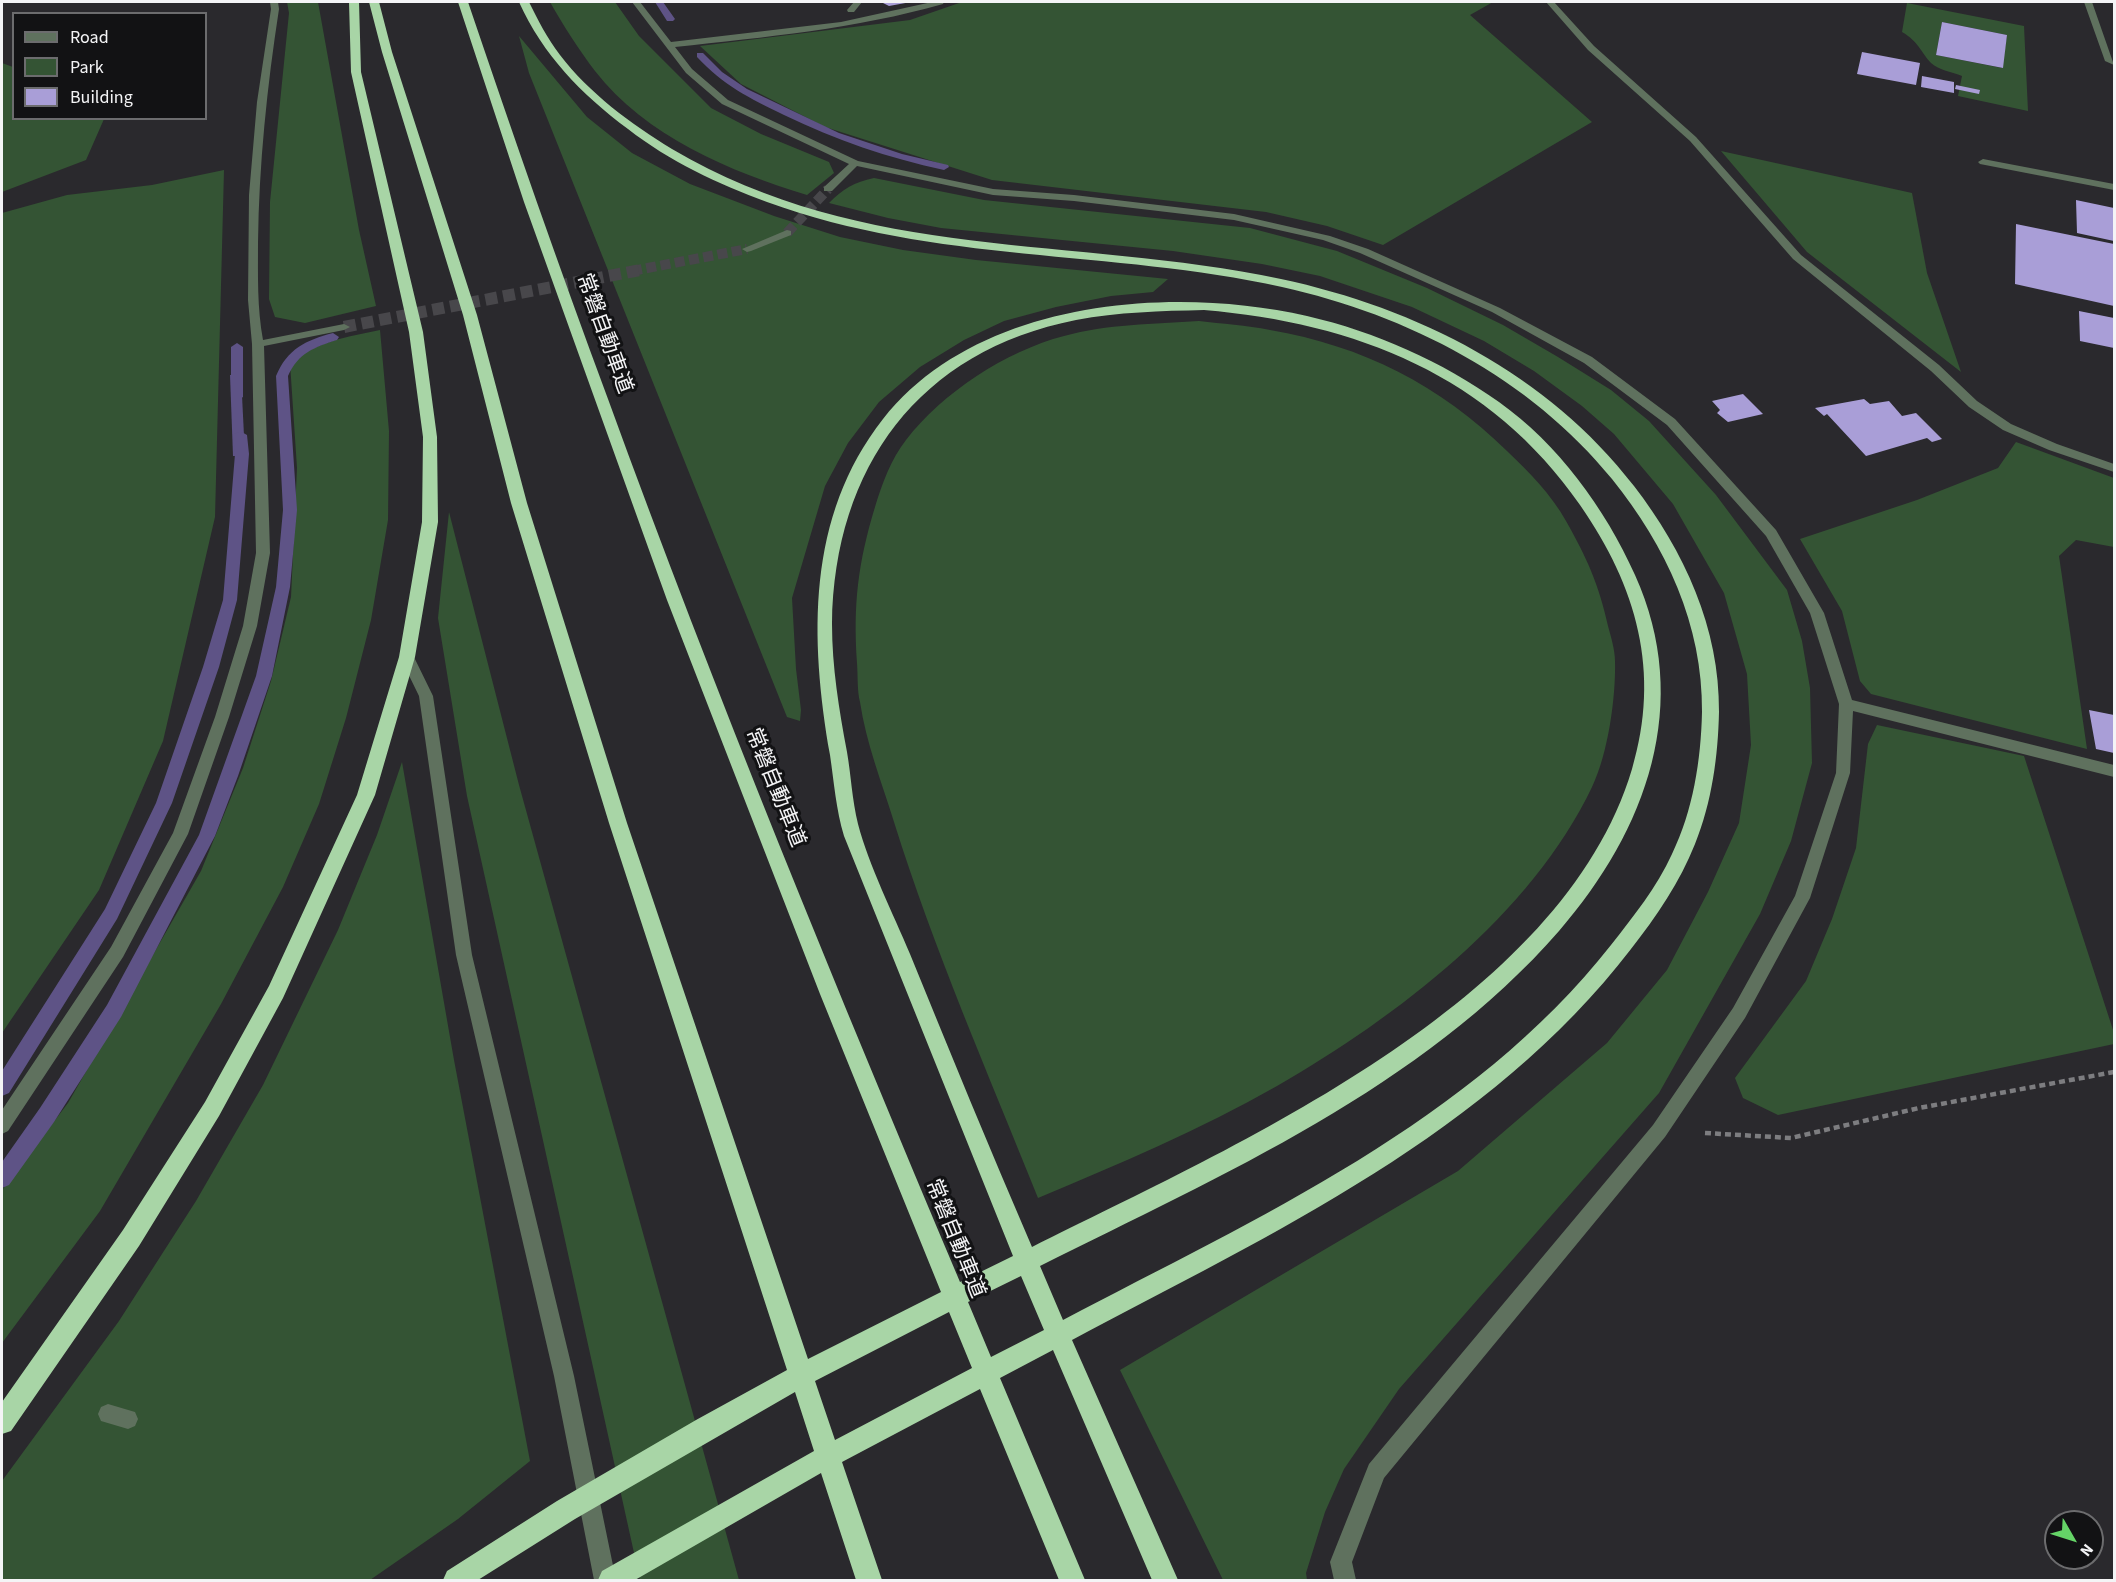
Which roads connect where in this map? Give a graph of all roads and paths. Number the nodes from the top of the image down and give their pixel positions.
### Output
1 (274, 2) edge
2 (354, 2) edge
3 (374, 2) edge
4 (463, 2) edge
5 (524, 2) edge
6 (636, 2) edge
7 (858, 2) edge
8 (940, 2) edge
9 (1550, 2) edge
10 (2088, 2) edge
11 (851, 10) dead end
12 (670, 45) junction
13 (2115, 62) edge
14 (1983, 162) dead end
15 (855, 163) junction
16 (2115, 187) edge
17 (828, 189) tunnel mouth
18 (787, 233) tunnel mouth
19 (747, 249) tunnel mouth
20 (344, 327) tunnel mouth
21 (258, 344) junction
22 (2115, 468) edge
23 (407, 657) junction
24 (1846, 704) junction
25 (2115, 771) edge
26 (2115, 1072) edge
27 (2, 1125) edge
28 (1659, 1131) junction
29 (108, 1414) dead end
30 (128, 1419) dead end
31 (2, 1422) edge
32 (456, 1581) edge
33 (605, 1581) edge
34 (611, 1581) edge
35 (869, 1581) edge
36 (1072, 1581) edge
37 (1165, 1581) edge
38 (1345, 1581) edge

1 - 21 street
2 - 23 highway
3 - 35 highway
4 - 36 highway, 常磐自動車道
5 - 34 highway
6 - 12 street
7 - 11 street
8 - 12 street
9 - 22 street
10 - 13 street
12 - 15 street
14 - 16 street
15 - 17 street
15 - 24 street
18 - 19 street
20 - 21 street
21 - 27 street
23 - 31 highway
23 - 33 street
24 - 25 street
24 - 28 street
26 - 28 path
28 - 38 street
29 - 30 street
32 - 37 highway

